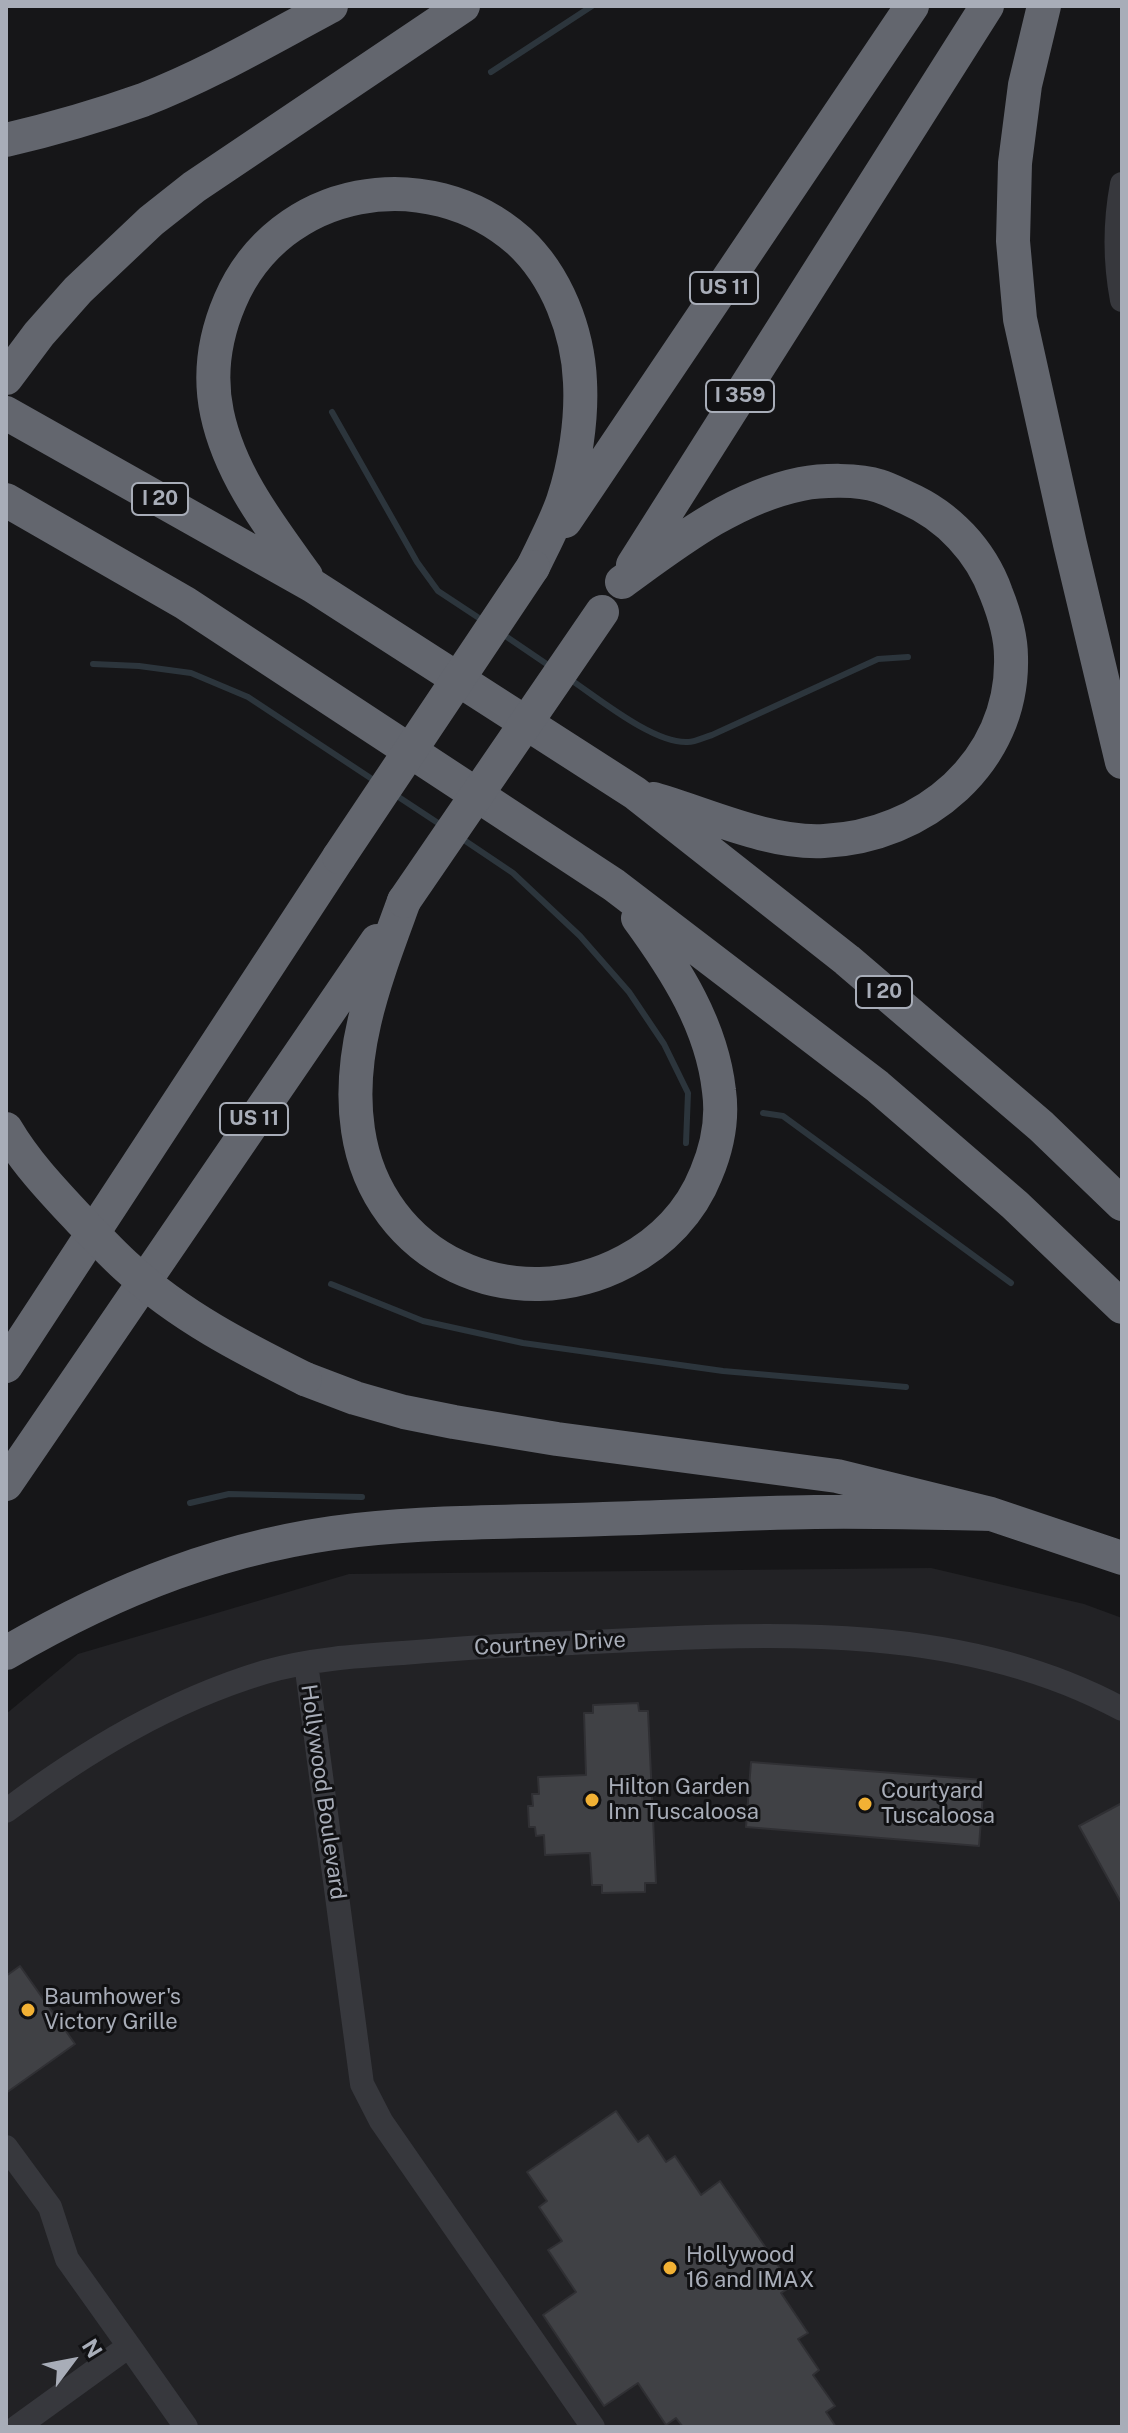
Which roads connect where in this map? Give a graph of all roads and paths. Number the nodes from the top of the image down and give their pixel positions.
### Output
1 (331, 6) edge
2 (463, 6) edge
3 (912, 6) edge
4 (987, 6) edge
5 (1044, 6) edge
6 (6, 140) edge
7 (1122, 184) edge
8 (1122, 300) edge
9 (6, 378) edge
10 (6, 413) edge
11 (6, 500) edge
12 (533, 567) junction
13 (622, 582) junction
14 (313, 586) junction
15 (1122, 762) edge
16 (635, 793) junction
17 (614, 885) junction
18 (404, 901) junction
19 (6, 1129) edge
20 (1122, 1204) edge
21 (1122, 1307) edge
22 (6, 1366) edge
23 (6, 1484) edge
24 (991, 1514) junction
25 (1122, 1558) edge
26 (6, 1653) edge
27 (306, 1663) junction
28 (1122, 1709) edge
29 (6, 1811) edge
30 (6, 2147) edge
31 (129, 2346) junction
32 (17, 2427) edge
33 (186, 2427) edge
34 (593, 2427) edge

1 - 6 highway
2 - 9 highway
3 - 12 highway, US 11
4 - 13 highway, I 359
5 - 15 highway
7 - 8 street
10 - 14 highway, I 20
11 - 17 highway
12 - 14 highway
12 - 22 highway, US 11, bridge
13 - 16 highway
13 - 18 highway, I 359, bridge
14 - 16 highway, I 20
16 - 20 highway, I 20
17 - 18 highway
17 - 21 highway
18 - 23 highway, US 11
19 - 24 highway, bridge
24 - 25 highway
24 - 26 highway
27 - 28 street, Courtney Drive
27 - 29 street, Courtney Drive
27 - 34 street, Hollywood Boulevard
30 - 31 street
31 - 32 street
31 - 33 street

